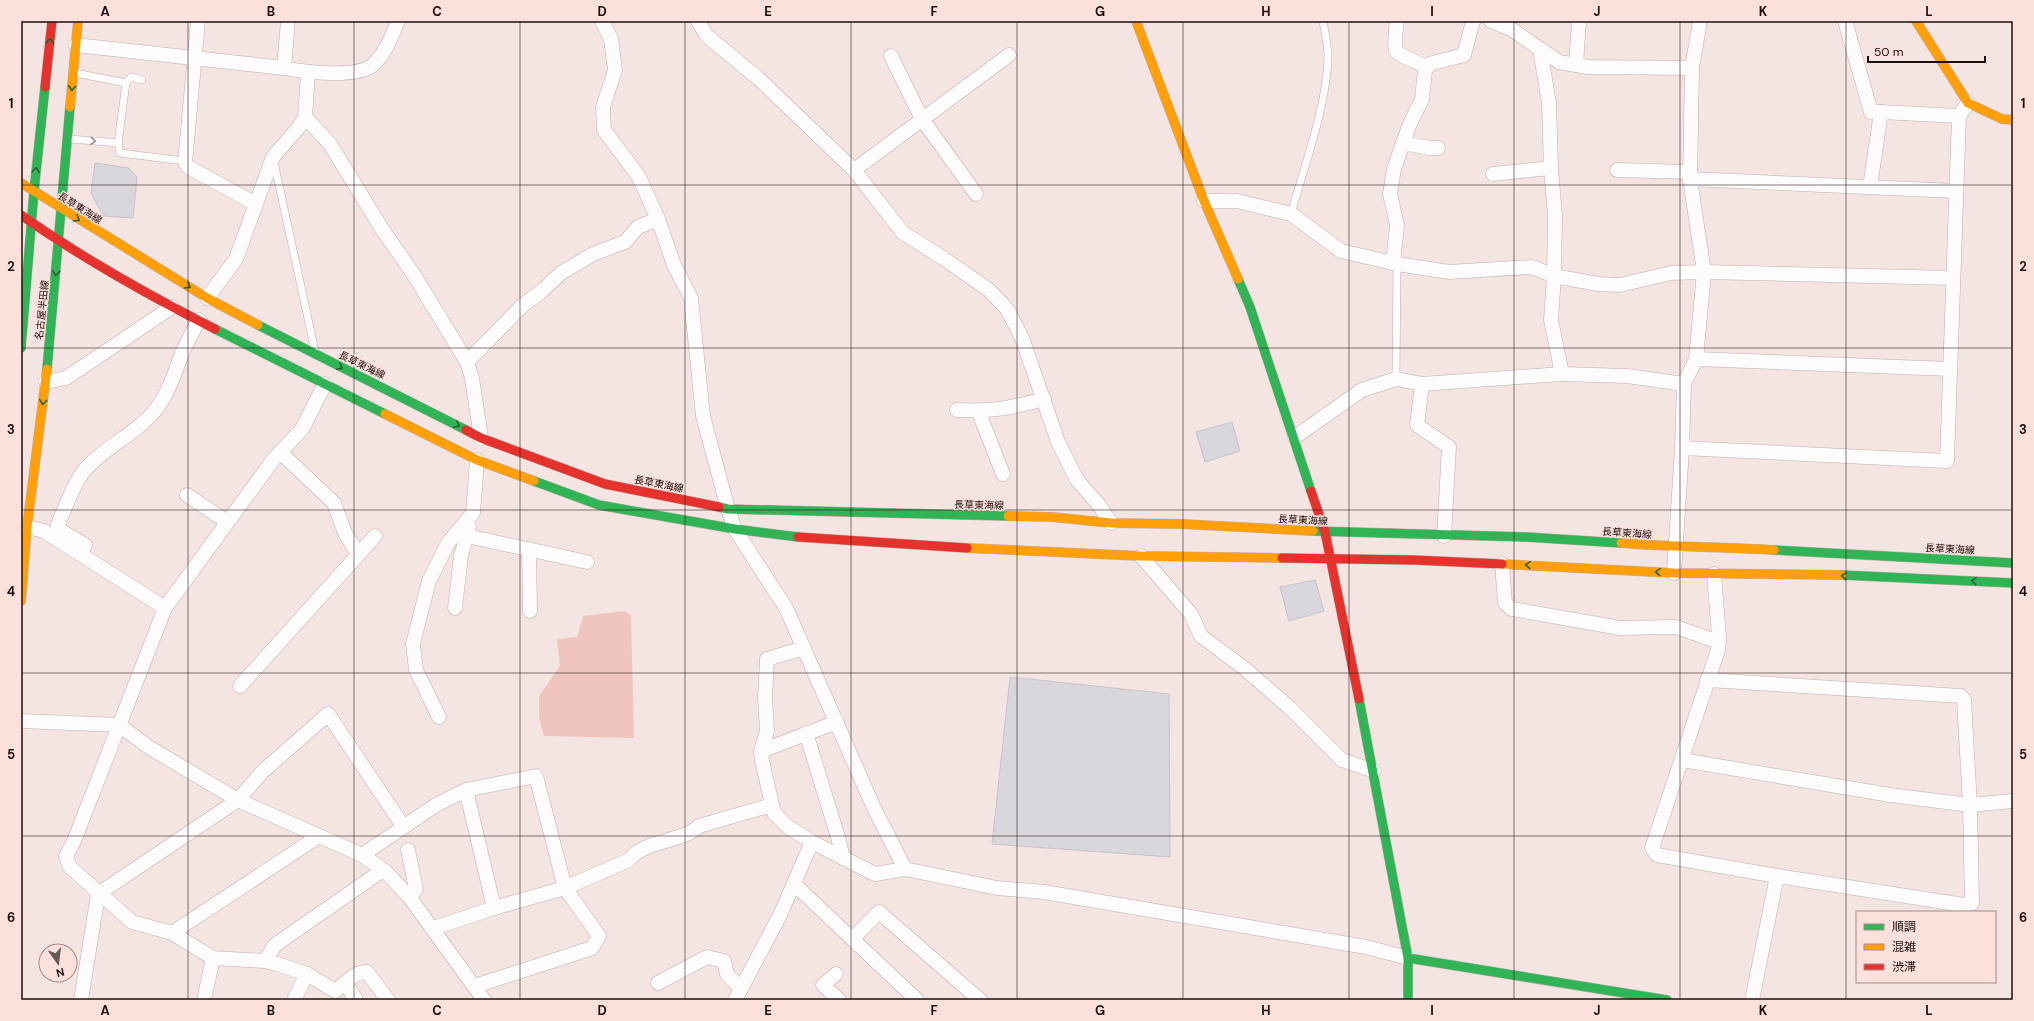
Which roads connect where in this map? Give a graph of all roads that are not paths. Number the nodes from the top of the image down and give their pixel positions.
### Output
1 (52, 21) edge
2 (78, 21) edge
3 (198, 21) edge
4 (288, 21) edge
5 (398, 21) edge
6 (602, 21) edge
7 (698, 21) edge
8 (1136, 21) edge
9 (1324, 21) edge
10 (1397, 21) edge
11 (1474, 21) edge
12 (1491, 21) edge
13 (1579, 21) edge
14 (1700, 21) edge
15 (1845, 21) edge
16 (1916, 21) edge
17 (1513, 25) edge
18 (76, 45) junction
19 (1540, 49) junction
20 (1008, 55) dead end
21 (891, 56) dead end
22 (195, 59) junction
23 (1576, 65) junction
24 (284, 68) junction
25 (1427, 68) junction
26 (1692, 68) junction
27 (73, 72) dead end
28 (308, 73) junction
29 (142, 80) dead end
30 (126, 83) dead end
31 (1968, 103) junction
32 (1880, 112) junction
33 (1959, 116) junction
34 (305, 117) junction
35 (922, 119) junction
36 (2013, 120) edge
37 (67, 139) dead end
38 (118, 143) junction
39 (1403, 143) junction
40 (1438, 148) dead end
41 (273, 157) junction
42 (176, 160) dead end
43 (1551, 168) junction
44 (854, 170) junction
45 (1617, 170) dead end
46 (1493, 174) dead end
47 (1690, 175) junction
48 (21, 183) edge
49 (1870, 187) junction
50 (34, 191) junction
51 (1955, 191) junction
52 (976, 194) dead end
53 (1204, 201) junction
54 (256, 204) junction
55 (61, 210) junction
56 (1291, 214) junction
57 (21, 215) edge
58 (658, 219) junction
59 (32, 222) junction
60 (59, 242) junction
61 (1395, 263) junction
62 (1704, 272) junction
63 (1554, 276) junction
64 (1953, 278) junction
65 (207, 298) junction
66 (172, 307) junction
67 (199, 320) junction
68 (21, 348) edge
69 (316, 355) junction
70 (1696, 359) junction
71 (466, 362) junction
72 (1949, 369) junction
73 (1562, 374) junction
74 (1396, 379) junction
75 (46, 382) junction
76 (325, 384) junction
77 (1422, 384) junction
78 (1684, 384) junction
79 (1044, 399) junction
80 (957, 410) dead end
81 (983, 412) junction
82 (1295, 437) junction
83 (481, 438) junction
84 (1682, 448) junction
85 (280, 452) junction
86 (477, 460) junction
87 (1003, 474) dead end
88 (187, 495) dead end
89 (728, 509) junction
90 (473, 513) junction
91 (227, 522) junction
92 (1111, 523) junction
93 (27, 527) junction
94 (736, 529) junction
95 (1325, 532) junction
96 (375, 536) dead end
97 (467, 536) junction
98 (1444, 536) junction
99 (1674, 547) junction
100 (529, 549) junction
101 (80, 554) junction
102 (358, 554) junction
103 (1141, 556) junction
104 (1330, 558) junction
105 (587, 562) dead end
106 (2013, 563) edge
107 (1502, 564) junction
108 (1674, 573) junction
109 (1714, 574) junction
110 (2013, 583) edge
111 (21, 601) edge
112 (165, 608) junction
113 (455, 608) dead end
114 (530, 611) dead end
115 (1719, 642) junction
116 (804, 648) junction
117 (1707, 680) junction
118 (240, 686) dead end
119 (439, 717) dead end
120 (21, 721) edge
121 (837, 722) junction
122 (119, 725) junction
123 (806, 733) junction
124 (761, 750) junction
125 (1682, 760) junction
126 (1374, 771) junction
127 (466, 790) junction
128 (238, 800) junction
129 (2013, 801) edge
130 (772, 804) junction
131 (1970, 805) junction
132 (403, 826) junction
133 (318, 836) junction
134 (812, 842) junction
135 (408, 850) dead end
136 (362, 856) junction
137 (843, 858) junction
138 (905, 869) junction
139 (383, 870) junction
140 (1777, 876) junction
141 (794, 884) junction
142 (565, 888) junction
143 (98, 894) junction
144 (410, 898) junction
145 (494, 908) junction
146 (434, 928) junction
147 (172, 933) junction
148 (853, 938) junction
149 (213, 958) junction
150 (1408, 958) junction
151 (265, 961) junction
152 (307, 974) junction
153 (836, 974) dead end
154 (658, 983) dead end
155 (346, 984) junction
156 (475, 986) junction
157 (738, 995) edge
158 (81, 1000) edge
159 (204, 1000) edge
160 (294, 1000) edge
161 (356, 1000) edge
162 (388, 1000) edge
163 (484, 1000) edge
164 (839, 1000) edge
165 (917, 1000) edge
166 (980, 1000) edge
167 (1408, 1000) edge
168 (1667, 1000) edge
169 (1752, 1000) edge

50 -> 1 main road, 名古屋半田線
2 - 18 main road, 名古屋半田線
3 - 22 street
4 - 24 street
5 - 28 street
6 - 58 street
7 - 44 street
8 - 53 main road
9 - 56 lane
10 - 25 street
11 - 25 street
12 - 17 street
13 - 23 street
14 - 26 street
15 - 32 street
16 - 31 main road
17 - 19 street
18 - 22 street
18 -> 55 main road, 名古屋半田線
19 - 23 street
19 - 43 street
20 - 35 street
21 - 35 street
22 - 24 street
22 - 54 street
23 - 26 street
24 - 28 street
25 - 39 street
26 - 47 street
27 - 30 lane
28 - 34 street
29 - 38 lane
31 - 33 street
31 - 36 main road
32 - 33 street
32 - 49 street
33 - 51 street
34 - 41 street
34 - 71 street
35 - 44 street
35 - 52 street
37 -> 38 lane
38 - 42 lane
39 - 40 street
39 - 61 street
41 - 54 street
41 - 69 lane
43 - 46 street
43 - 63 street
44 - 79 street
45 - 47 street
47 - 49 street
47 - 62 street
48 - 50 main road, 長草東海線
49 - 51 street
50 - 55 main road, 長草東海線
50 - 59 main road, 名古屋半田線
51 - 64 street
53 - 56 street
53 - 82 main road
54 - 65 street
55 - 60 main road, 名古屋半田線
55 -> 65 main road, 長草東海線
56 - 61 street
57 - 59 main road
58 - 71 street
58 - 89 street
59 - 60 main road
59 - 68 main road, 名古屋半田線
60 - 66 main road
60 -> 75 main road, 名古屋半田線
61 - 63 street
61 - 74 lane
62 - 63 street
62 - 64 street
62 - 70 street
63 - 73 street
64 - 72 street
65 - 69 main road, 長草東海線
66 - 67 main road
66 - 75 street
67 - 76 main road
67 - 101 street
69 -> 83 main road, 長草東海線
70 - 72 street
70 - 78 street
71 - 83 street
72 - 84 street
73 - 77 street
73 - 78 street
74 - 77 street
74 - 82 street
75 -> 93 main road, 名古屋半田線
76 - 85 street
76 - 86 main road
77 - 98 street
78 - 84 street
79 - 81 street
79 - 92 street
80 - 81 street
81 - 87 street
82 - 95 main road
83 - 89 main road, 長草東海線
84 - 99 street
85 - 91 street
85 - 102 street
86 - 90 street
86 - 94 main road
88 - 91 street
89 - 92 main road, 長草東海線
89 - 94 street
90 - 97 street
90 - 119 street
91 - 112 street
92 - 95 main road, 長草東海線
93 - 101 street
93 - 111 main road, 名古屋半田線
94 - 103 main road
94 - 116 street
95 - 98 main road, 長草東海線
95 - 104 main road
96 - 102 street
97 - 100 street
97 - 113 street
98 - 99 main road, 長草東海線
99 - 106 main road, 長草東海線
99 - 108 street
100 - 105 street
100 - 114 street
101 - 112 street
102 - 118 street
103 - 104 main road
103 - 126 street
104 - 107 main road
104 - 126 main road
108 -> 107 main road
107 - 115 street
108 - 109 main road
110 -> 109 main road
109 - 115 street
112 - 122 street
115 - 117 street
116 - 121 street
116 - 124 street
117 - 125 street
117 - 131 street
120 - 122 street
121 - 123 street
121 - 138 street
122 - 128 street
122 - 143 street
123 - 124 street
123 - 137 street
124 - 130 street
125 - 131 street
125 - 140 street
126 - 150 main road
127 - 132 street
127 - 142 street
127 - 145 street
128 - 132 street
128 - 133 street
128 - 143 street
129 - 131 street
130 - 134 street
130 - 142 street
131 - 140 street
132 - 136 street
133 - 136 street
133 - 147 street
134 - 137 street
134 - 141 street
135 - 144 street
136 - 139 street
137 - 138 street
138 - 150 street
139 - 144 street
139 - 151 street
140 - 169 street
141 - 148 street
141 - 157 street
142 - 145 street
142 - 156 street
143 - 147 street
143 - 158 street
144 - 146 street
145 - 146 street
146 - 156 street
147 - 149 street
148 - 165 street
148 - 166 street
149 - 151 street
149 - 159 street
150 - 167 main road
150 - 168 main road
151 - 152 street
152 - 155 street
152 - 160 street
153 - 164 street
154 - 157 street
155 - 161 street
155 - 162 street
156 - 163 street

